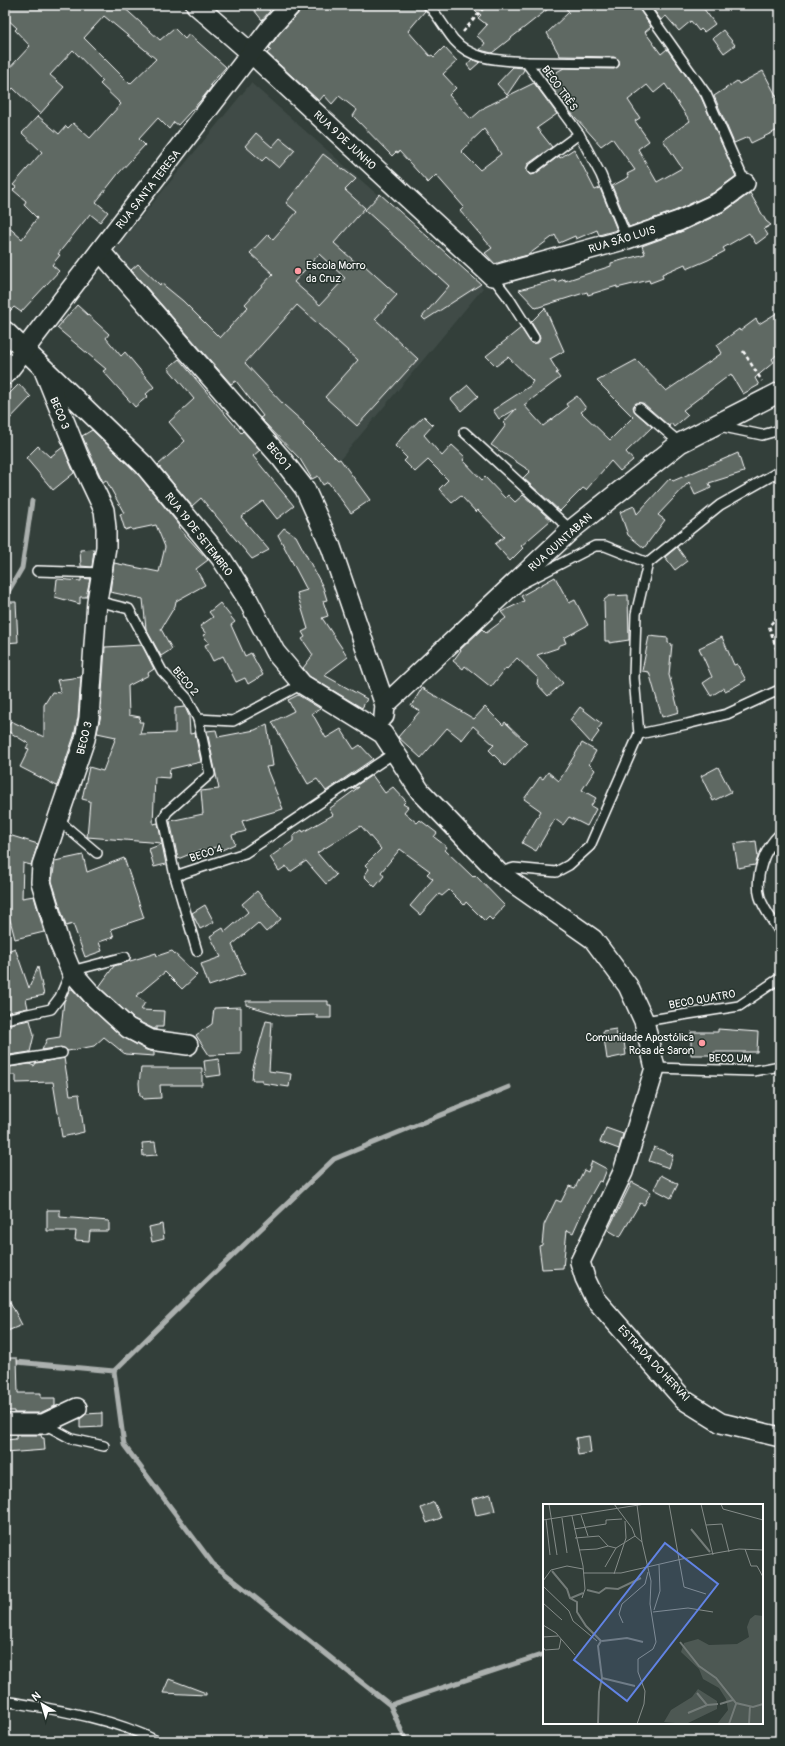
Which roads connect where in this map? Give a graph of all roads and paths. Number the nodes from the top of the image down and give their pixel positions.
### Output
1 (196, 5) edge
2 (291, 5) edge
3 (428, 5) edge
4 (486, 5) edge
5 (643, 5) edge
6 (455, 41) junction
7 (252, 54) junction
8 (526, 62) junction
9 (614, 63) dead end
10 (579, 134) junction
11 (532, 169) dead end
12 (745, 183) joint
13 (627, 239) junction
14 (100, 251) junction
15 (492, 276) junction
16 (5, 331) edge
17 (534, 338) dead end
18 (26, 349) junction
19 (743, 351) dead end
20 (42, 364) junction
21 (5, 375) edge
22 (776, 395) edge
23 (639, 408) dead end
24 (715, 425) junction
25 (780, 430) edge
26 (464, 432) dead end
27 (680, 443) junction
28 (780, 471) edge
29 (571, 530) junction
30 (648, 563) junction
31 (37, 571) dead end
32 (102, 573) junction
33 (504, 594) junction
34 (97, 601) junction
35 (780, 614) edge
36 (302, 684) junction
37 (779, 690) joint
38 (385, 705) junction
39 (198, 719) junction
40 (383, 734) junction
41 (639, 734) junction
42 (394, 753) junction
43 (58, 820) junction
44 (780, 834) edge
45 (97, 853) dead end
46 (499, 873) junction
47 (175, 876) junction
48 (780, 932) edge
49 (197, 951) dead end
50 (126, 957) dead end
51 (71, 970) junction
52 (780, 978) edge
53 (5, 1019) edge
54 (644, 1021) junction
55 (188, 1045) dead end
56 (62, 1053) dead end
57 (5, 1062) edge
58 (780, 1066) edge
59 (654, 1068) junction
60 (77, 1408) dead end
61 (5, 1424) edge
62 (43, 1424) junction
63 (780, 1436) edge
64 (104, 1446) dead end
65 (5, 1701) edge
66 (157, 1741) edge

1 - 7 street, RUA 9 DE JUNHO
2 - 7 street, RUA SANTA TERESA
3 - 6 lane, BECO TRÊS
4 - 6 path
5 - 12 lane
6 - 8 lane, BECO TRÊS
7 - 14 street, RUA SANTA TERESA
7 - 15 street, RUA 9 DE JUNHO
8 - 9 lane
8 - 10 lane, BECO TRÊS
10 - 11 lane
10 - 13 lane, BECO TRÊS
12 - 13 street, RUA SÃO LUIS
13 - 15 street, RUA SÃO LUIS
14 - 18 street, RUA SANTA TERESA
14 - 38 street, BECO 1
15 - 17 lane
16 - 18 street, RUA 19 DE SETEMBRO
18 - 20 street, RUA 19 DE SETEMBRO
18 - 21 street, RUA SANTA TERESA
19 - 22 path
20 - 32 street, BECO 3
20 - 36 street, RUA 19 DE SETEMBRO
22 - 24 street, RUA QUINTABAN
23 - 27 lane
24 - 25 lane
24 - 27 street, RUA QUINTABAN
26 - 29 lane
27 - 29 street, RUA QUINTABAN
28 - 30 lane
29 - 33 street, RUA QUINTABAN
30 - 33 lane
30 - 41 lane
31 - 32 lane
32 - 34 street, BECO 3
33 - 38 street, RUA QUINTABAN
34 - 39 lane, BECO 2
34 - 43 street, BECO 3
35 - 37 path
36 - 39 lane
36 - 40 street, RUA 19 DE SETEMBRO
37 - 41 lane
38 - 40 street
39 - 47 lane
40 - 42 street
41 - 46 lane
42 - 46 street
42 - 47 lane, BECO 4
43 - 45 lane
43 - 51 street, BECO 3
44 - 48 lane
46 - 54 street
47 - 49 lane
50 - 51 lane
51 - 53 lane
51 - 55 street, BECO 3
52 - 54 lane, BECO QUATRO
54 - 59 street
56 - 57 lane
58 - 59 lane, BECO UM
59 - 63 street, ESTRADA DO HERVAI
60 - 62 street
61 - 62 street
62 - 64 lane
65 - 66 lane

